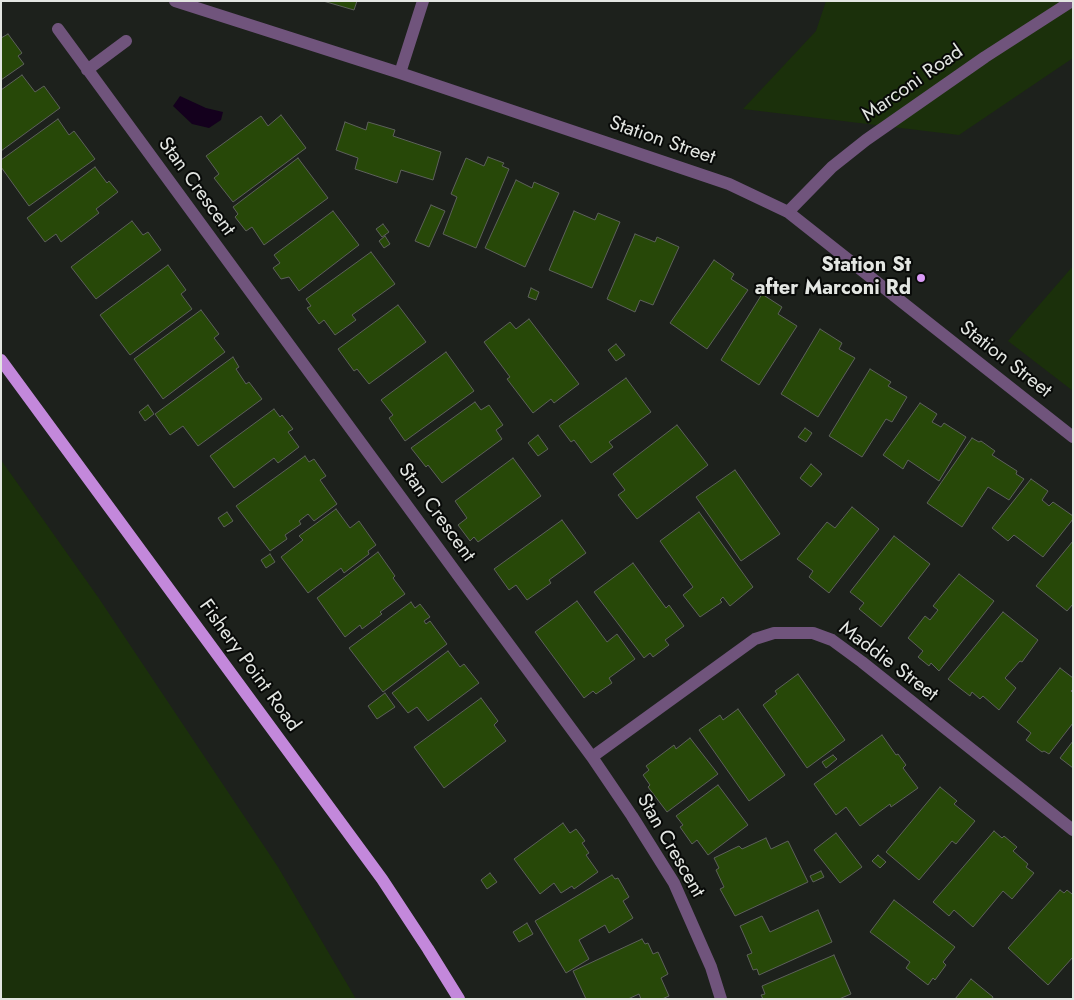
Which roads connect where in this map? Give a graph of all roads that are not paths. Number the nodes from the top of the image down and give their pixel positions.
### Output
1 (175, 1) edge
2 (423, 1) edge
3 (1072, 1) edge
4 (58, 29) dead end
5 (126, 41) dead end
6 (87, 70) junction
7 (400, 72) junction
8 (788, 212) junction
9 (1, 360) edge
10 (1073, 437) edge
11 (592, 757) junction
12 (1073, 830) edge
13 (459, 999) edge
14 (721, 999) edge

1 - 7 street, Station Street
2 - 7 street
3 - 8 street, Marconi Road
4 - 6 street, Stan Crescent
5 - 6 street
6 - 11 street, Stan Crescent
7 - 8 street, Station Street
8 - 10 street, Station Street
9 - 13 main road, Fishery Point Road
11 - 12 street, Maddie Street
11 - 14 street, Stan Crescent

